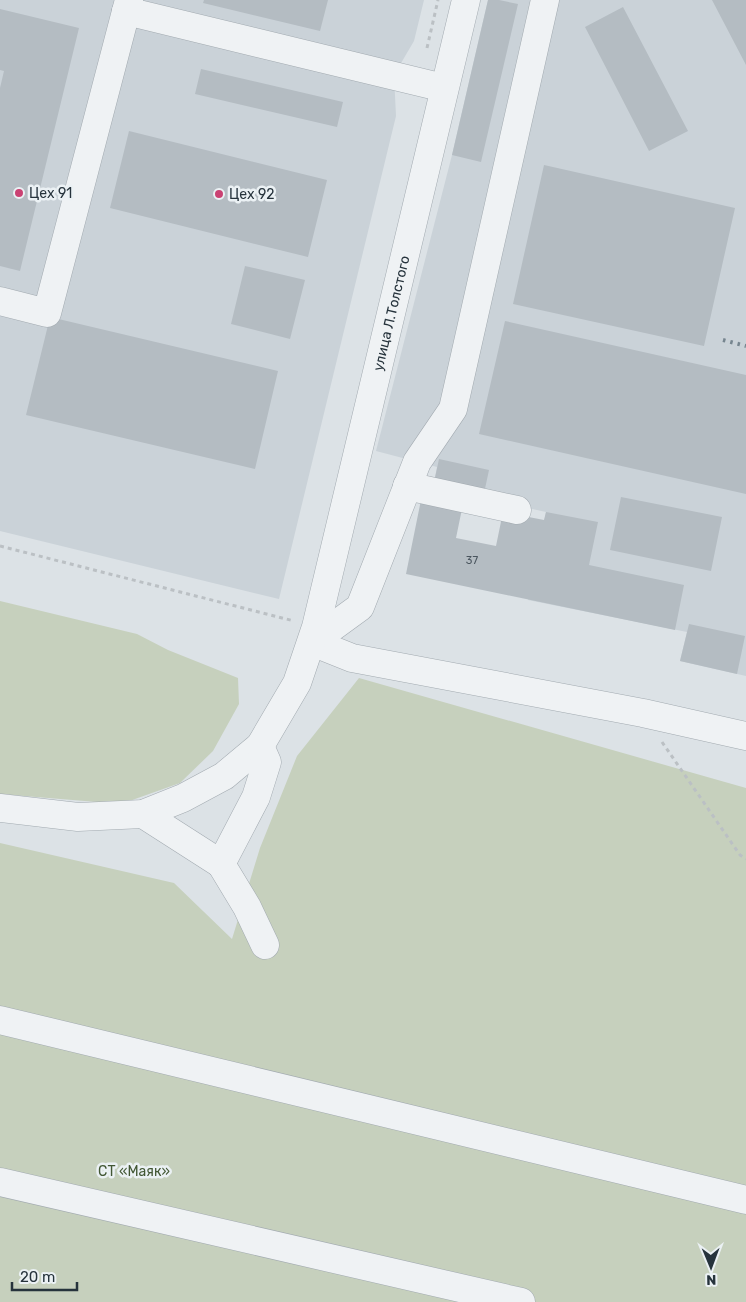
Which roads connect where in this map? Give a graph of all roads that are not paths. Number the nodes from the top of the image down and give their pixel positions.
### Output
1 (466, 0) edge
2 (545, 0) edge
3 (127, 5) edge
4 (444, 88) junction
5 (0, 301) edge
6 (407, 486) junction
7 (517, 510) dead end
8 (314, 634) junction
9 (746, 736) edge
10 (260, 746) junction
11 (0, 808) edge
12 (143, 814) junction
13 (221, 864) junction
14 (265, 945) dead end
15 (0, 1020) edge
16 (0, 1182) edge
17 (746, 1200) edge
18 (521, 1302) edge

1 - 4 street, улица Л.Толстого
2 - 6 street
3 - 4 street
3 - 5 street
4 - 8 street, улица Л.Толстого
6 - 7 street
6 - 8 street
8 - 9 street
8 - 10 street, улица Л.Толстого
10 - 12 street, улица Л.Толстого
10 - 13 street
11 - 12 street, улица Л.Толстого
12 - 13 street
13 - 14 street
15 - 17 street
16 - 18 street

